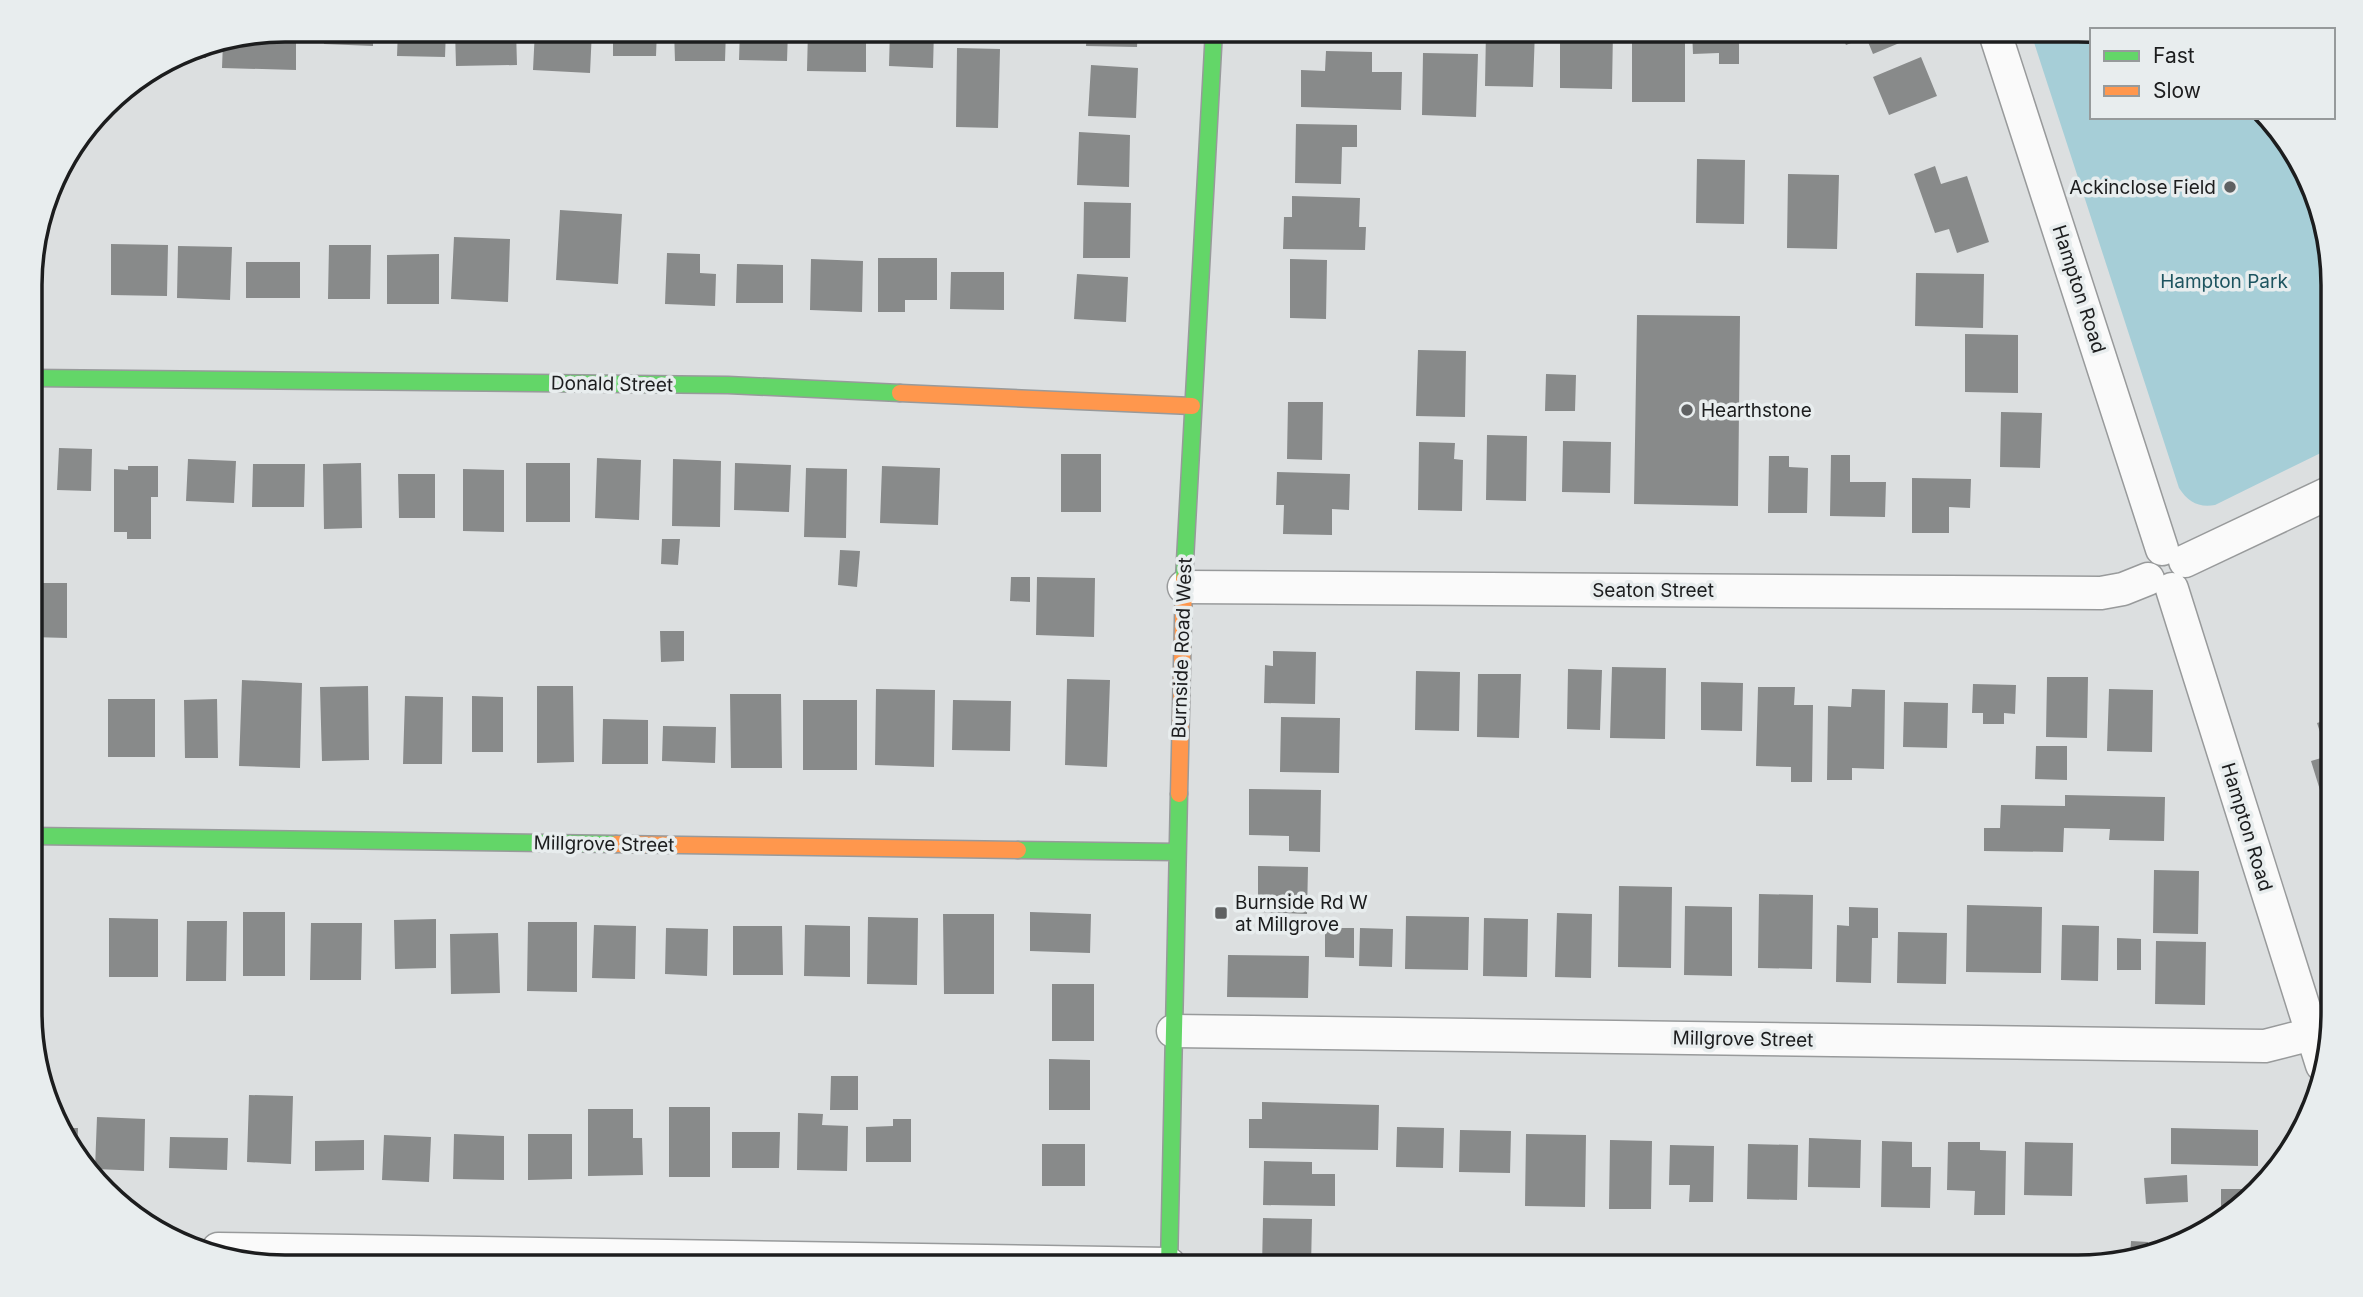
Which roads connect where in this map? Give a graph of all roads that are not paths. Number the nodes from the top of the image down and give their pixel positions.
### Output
1 (1213, 42) edge
2 (1998, 42) edge
3 (42, 378) edge
4 (1192, 406) junction
5 (2320, 496) edge
6 (2174, 555) junction
7 (2148, 586) junction
8 (1184, 587) junction
9 (42, 836) edge
10 (1176, 852) junction
11 (1173, 1031) junction
12 (2312, 1034) junction
13 (2317, 1050) edge
14 (234, 1249) edge
15 (565, 1255) edge
16 (1169, 1255) edge

1 - 4 street, Burnside Road West
2 - 6 street, Hampton Road
3 - 4 street, Donald Street
4 - 8 street, Burnside Road West
5 - 6 street
6 - 7 street
7 - 8 street, Seaton Street
7 - 12 street, Hampton Road
8 - 10 street, Burnside Road West
9 - 10 street, Millgrove Street
10 - 11 street, Burnside Road West
11 - 12 street, Millgrove Street
11 - 16 street, Burnside Road West
12 - 13 street, Hampton Road
14 - 15 street

